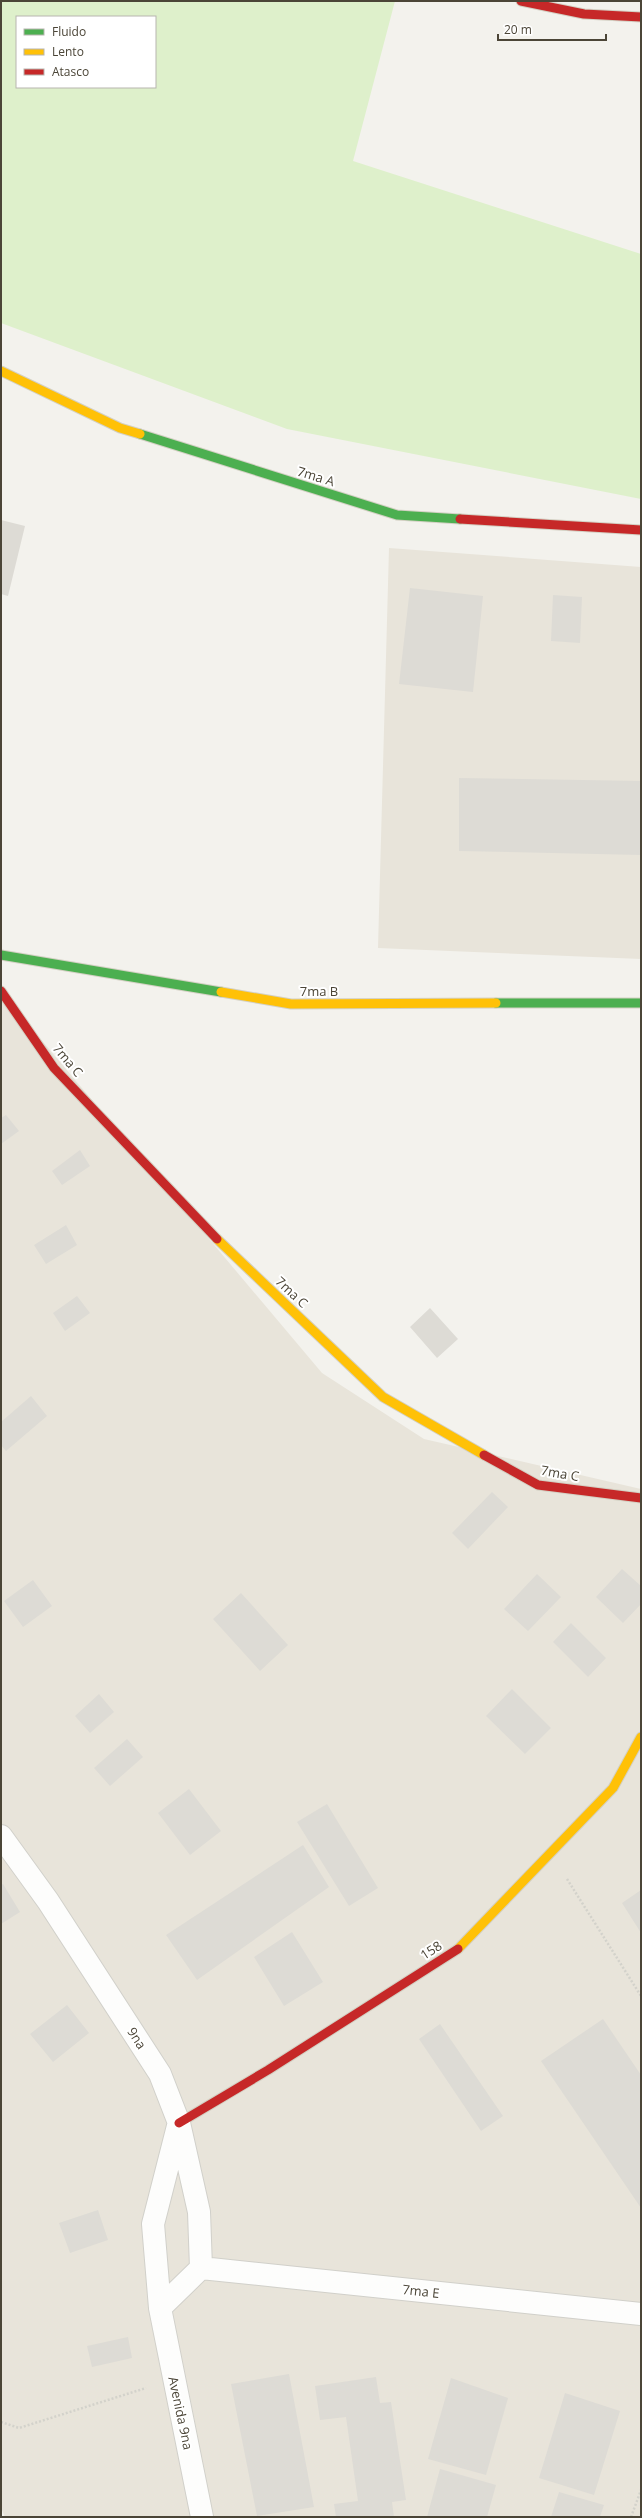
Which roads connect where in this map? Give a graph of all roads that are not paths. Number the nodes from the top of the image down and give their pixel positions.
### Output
1 (521, 1) edge
2 (641, 17) edge
3 (1, 371) edge
4 (641, 530) edge
5 (1, 955) edge
6 (1, 991) edge
7 (641, 1003) edge
8 (641, 1498) edge
9 (641, 1737) edge
10 (1, 1836) edge
11 (179, 2123) junction
12 (201, 2268) junction
13 (160, 2308) junction
14 (641, 2314) edge
15 (202, 2517) edge

1 - 2 street
3 - 4 street, 7ma A
5 - 7 street, 7ma B
6 - 8 street, 7ma C
9 - 11 street, 158
10 - 11 street, 9na
11 - 12 street, 9na
11 - 13 street, Avenida 9na
12 - 13 street
12 - 14 street, 7ma E
13 - 15 street, Avenida 9na

